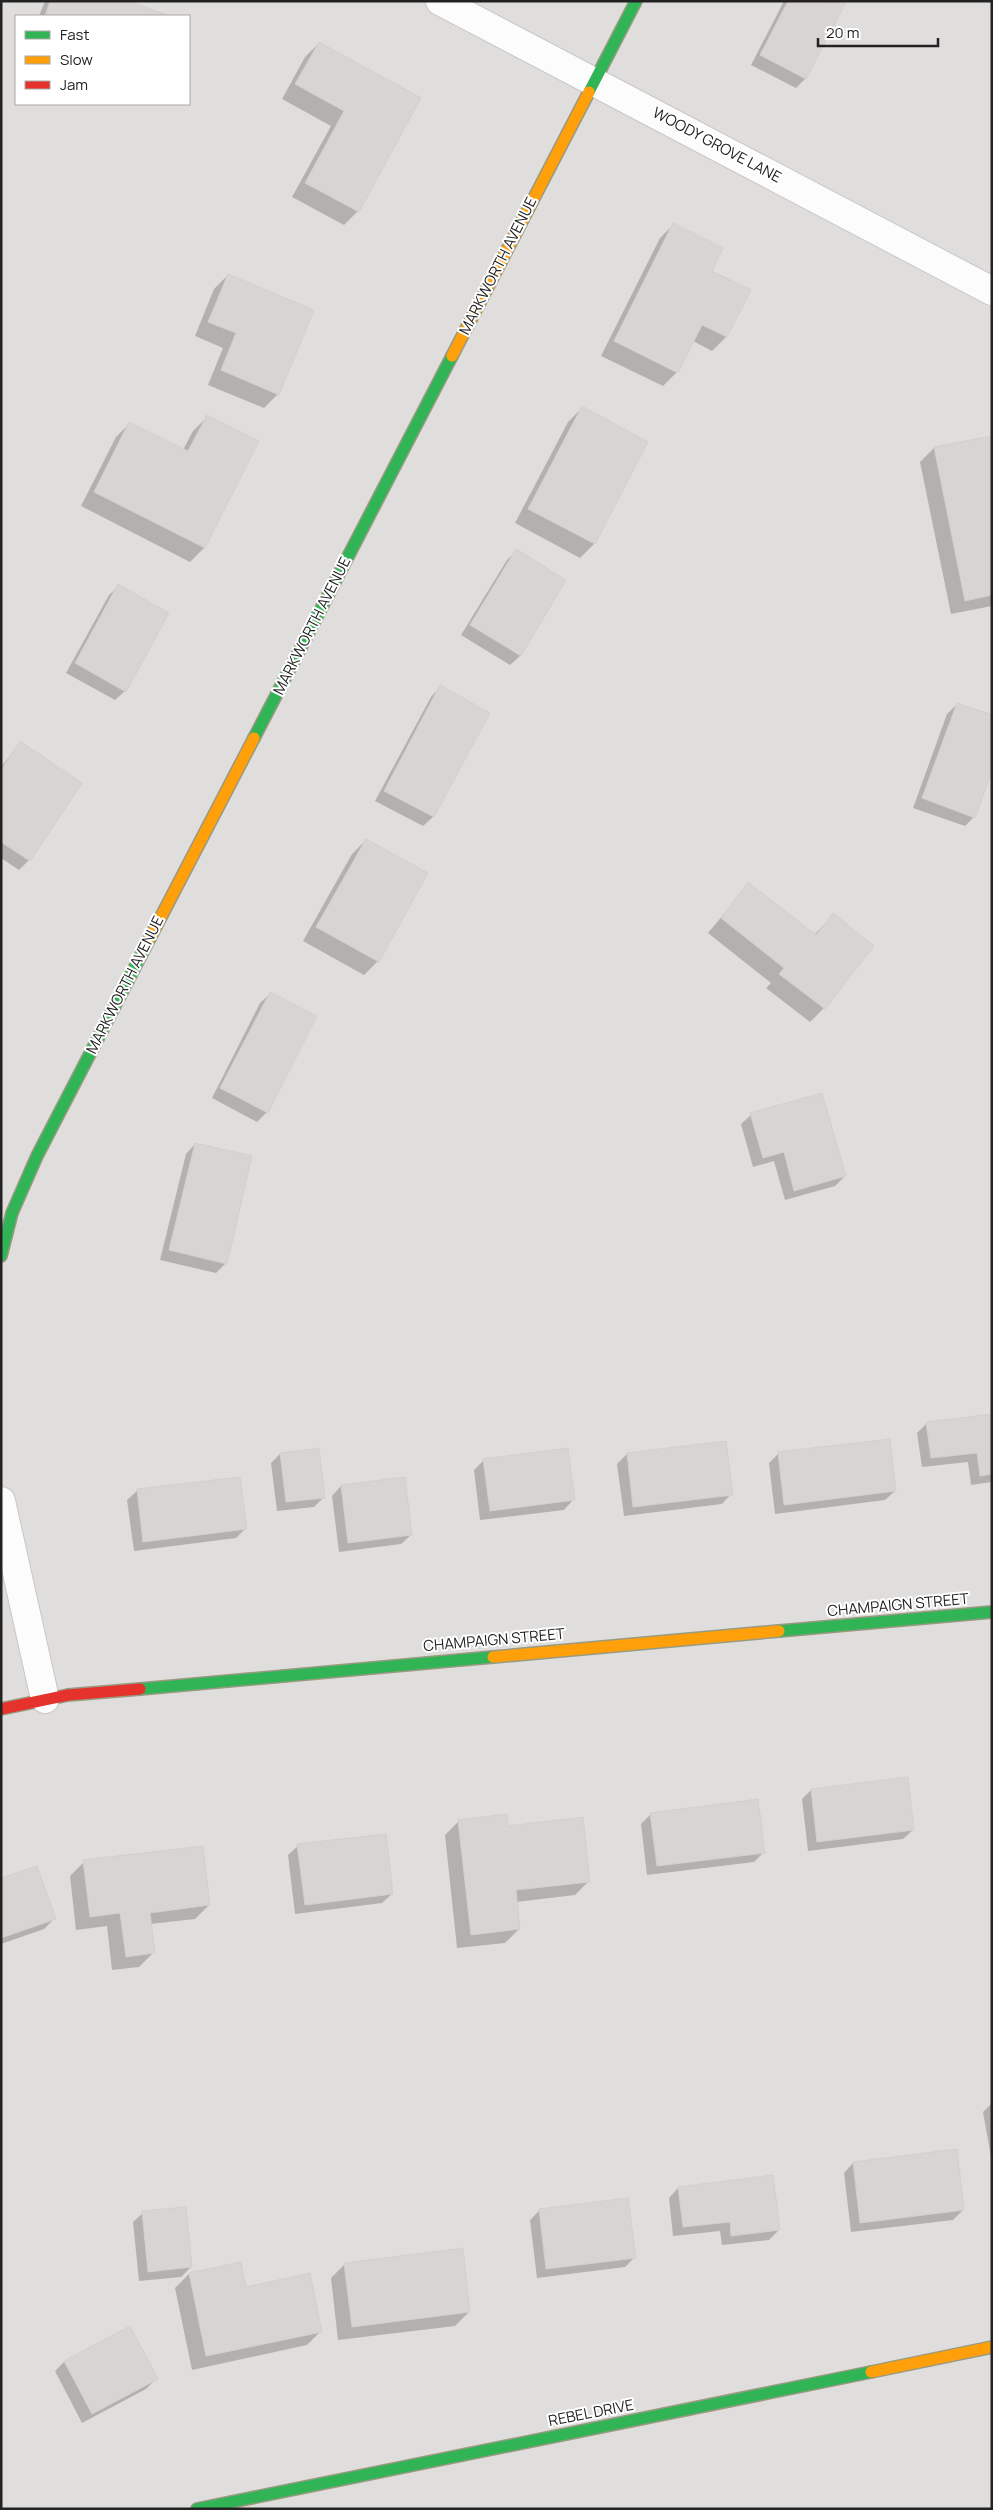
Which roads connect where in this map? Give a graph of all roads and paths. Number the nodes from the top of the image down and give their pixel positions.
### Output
1 (440, 1) edge
2 (636, 1) edge
3 (594, 81) junction
4 (992, 291) edge
5 (1, 1256) edge
6 (1, 1501) edge
7 (992, 1612) edge
8 (45, 1699) junction
9 (1, 1709) edge
10 (992, 2347) edge
11 (197, 2509) edge

1 - 3 street, WOODY GROVE LANE
2 - 3 street, MARKWORTH AVENUE
3 - 4 street, WOODY GROVE LANE
3 - 5 street, MARKWORTH AVENUE
6 - 8 street
7 - 8 street, CHAMPAIGN STREET
8 - 9 street, CHAMPAIGN STREET
10 - 11 street, REBEL DRIVE

